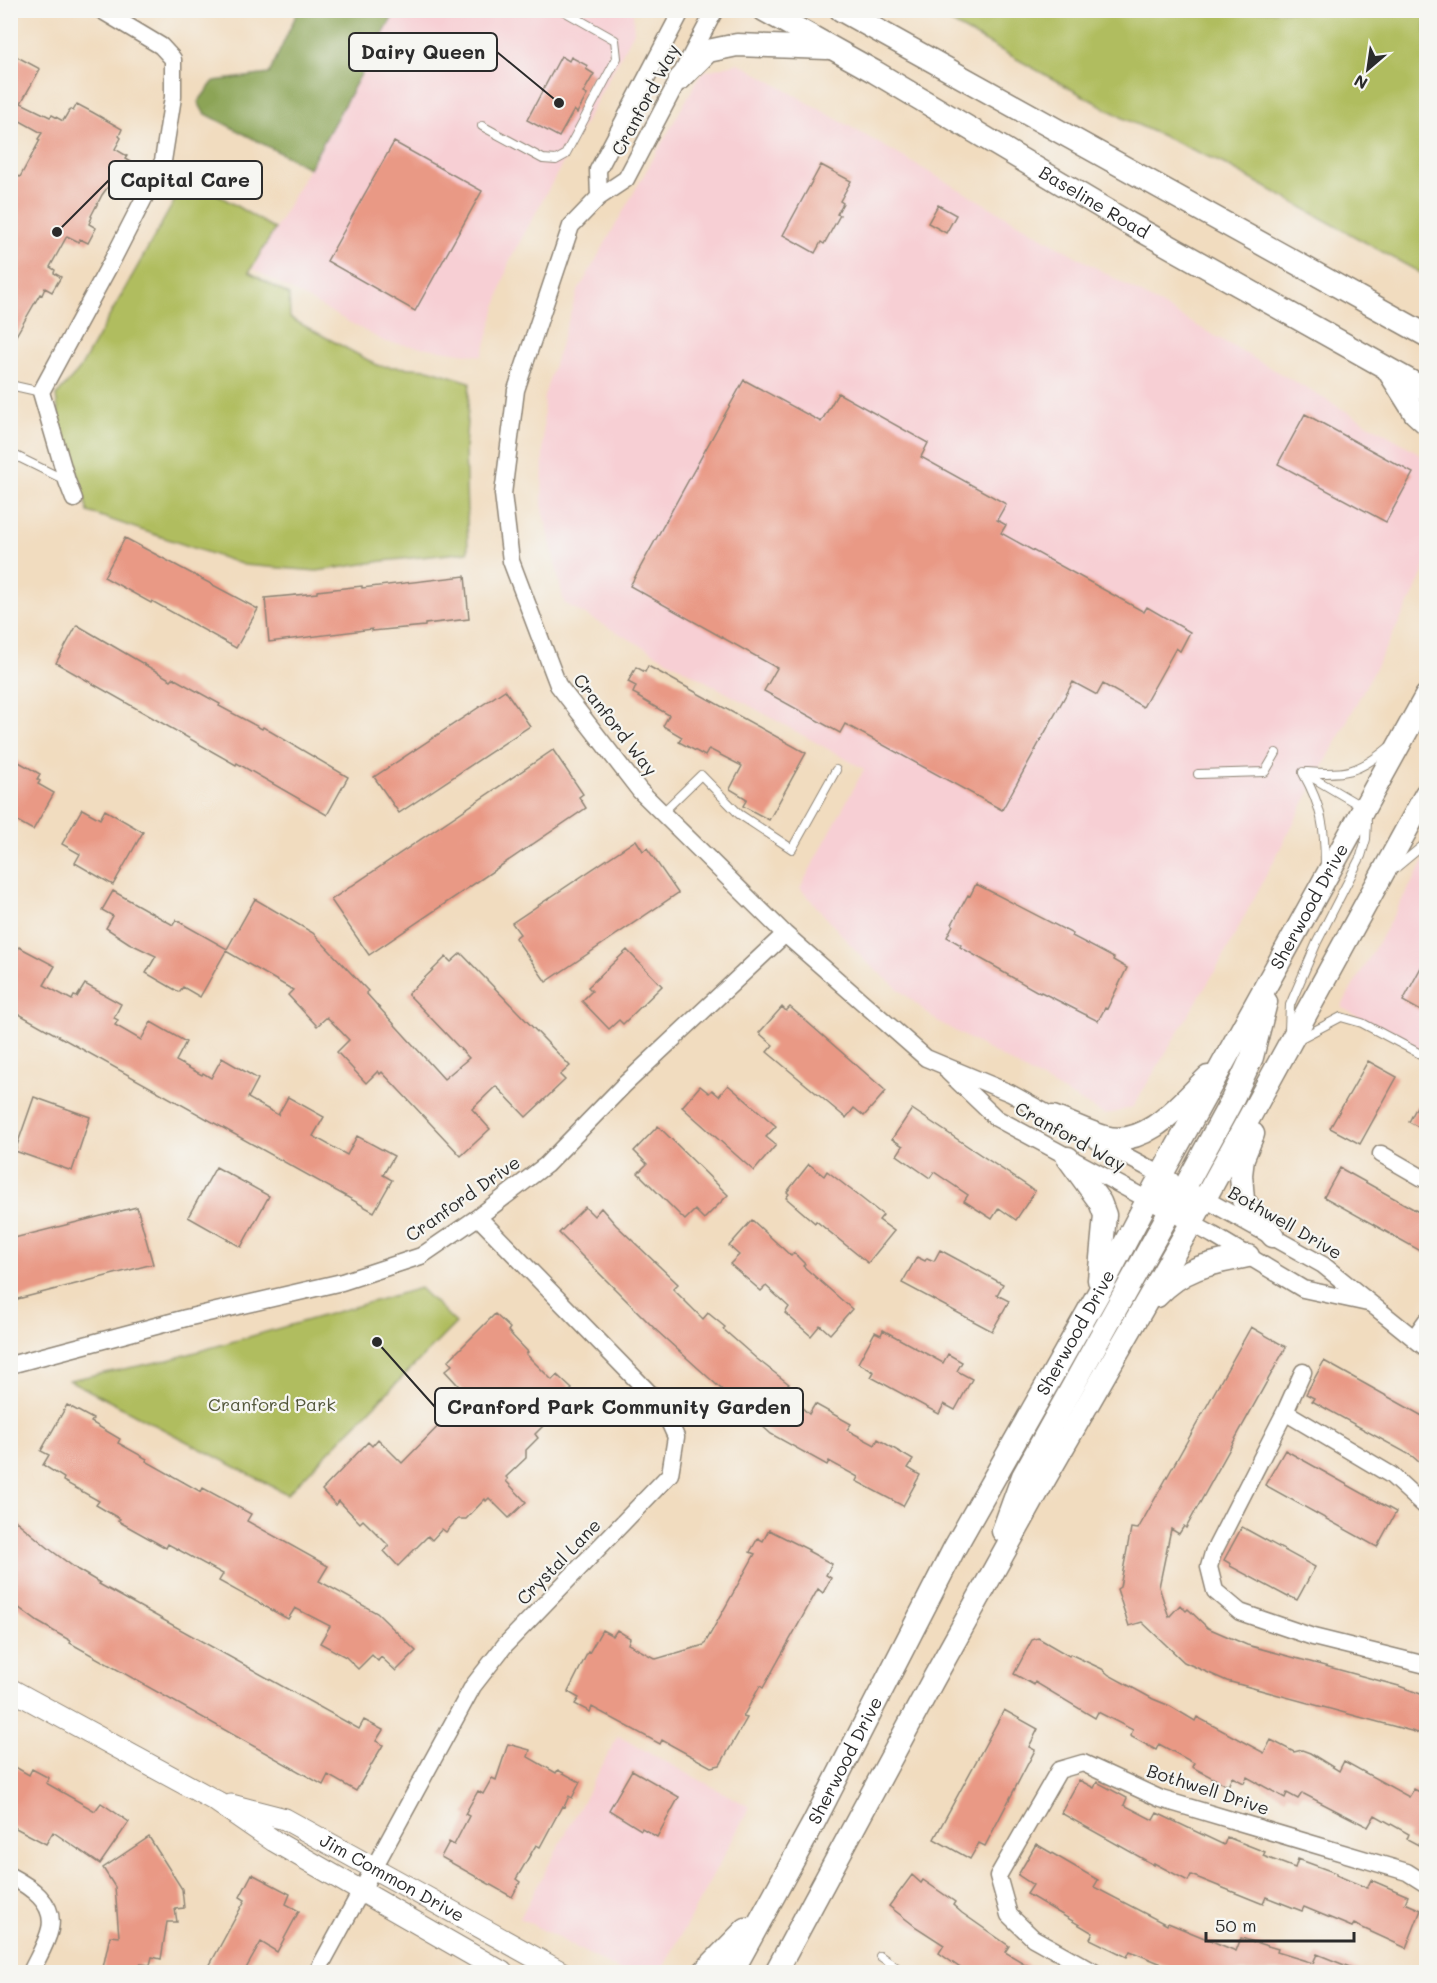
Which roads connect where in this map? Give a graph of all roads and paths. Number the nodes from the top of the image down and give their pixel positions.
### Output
1 (101, 10) edge
2 (561, 10) edge
3 (682, 10) edge
4 (715, 10) edge
5 (764, 10) edge
6 (841, 10) edge
7 (832, 49) junction
8 (680, 78) junction
9 (482, 126) dead end
10 (599, 197) junction
11 (1399, 319) junction
12 (1426, 322) edge
13 (1426, 334) edge
14 (1387, 368) junction
15 (10, 386) edge
16 (1426, 390) edge
17 (41, 392) junction
18 (1426, 423) edge
19 (10, 453) edge
20 (67, 481) junction
21 (75, 499) dead end
22 (1426, 696) edge
23 (1406, 734) junction
24 (1276, 753) dead end
25 (836, 770) dead end
26 (1303, 772) junction
27 (1198, 774) dead end
28 (1425, 796) edge
29 (1364, 808) junction
30 (662, 813) junction
31 (1426, 843) edge
32 (1325, 879) junction
33 (1381, 879) junction
34 (785, 934) junction
35 (1275, 970) junction
36 (1289, 1046) junction
37 (1426, 1057) edge
38 (1224, 1061) junction
39 (942, 1066) junction
40 (1253, 1110) junction
41 (1053, 1117) junction
42 (1381, 1154) dead end
43 (1068, 1158) junction
44 (1162, 1174) junction
45 (1426, 1180) edge
46 (1185, 1187) junction
47 (1205, 1199) junction
48 (1147, 1201) junction
49 (1169, 1213) junction
50 (478, 1217) junction
51 (1191, 1224) junction
52 (1273, 1236) junction
53 (1248, 1256) junction
54 (1098, 1294) junction
55 (1372, 1304) junction
56 (1426, 1321) edge
57 (1420, 1343) edge
58 (1114, 1359) junction
59 (10, 1365) edge
60 (1303, 1372) dead end
61 (1285, 1412) junction
62 (1426, 1507) edge
63 (981, 1594) junction
64 (1426, 1665) edge
65 (10, 1689) edge
66 (216, 1801) junction
67 (374, 1868) junction
68 (10, 1876) edge
69 (1426, 1884) edge
70 (361, 1892) junction
71 (766, 1908) junction
72 (789, 1950) junction
73 (880, 1956) dead end
74 (32, 1972) edge
75 (317, 1972) edge
76 (502, 1972) edge
77 (561, 1972) edge
78 (704, 1972) edge
79 (732, 1972) edge
80 (776, 1972) edge
81 (787, 1972) edge
82 (903, 1972) edge
83 (1094, 1972) edge

1 - 17 street
2 - 9 lane
3 - 10 street, Cranford Way
4 - 8 street, Cranford Way
5 - 7 main road, Baseline Road
6 - 11 main road
7 - 8 main road
7 - 14 main road, Baseline Road
8 - 10 street, Cranford Way
10 - 30 street, Cranford Way
11 - 12 main road
11 - 13 main road
14 - 16 main road, Baseline Road
14 - 18 main road
15 - 17 lane
17 - 20 street
19 - 20 lane
20 - 21 street
22 - 23 main road, Sherwood Drive
23 - 26 lane
23 - 29 main road, Sherwood Drive
24 - 27 lane
25 - 30 lane
26 - 29 lane
26 - 32 lane
28 - 33 main road
29 - 32 main road, Sherwood Drive
29 - 36 lane
30 - 34 street, Cranford Way
31 - 33 lane
32 - 35 main road, Sherwood Drive
33 - 36 main road
34 - 39 street, Cranford Way
34 - 50 street, Cranford Drive
35 - 38 main road, Sherwood Drive
35 - 46 main road
36 - 37 lane
36 - 40 main road
38 - 41 main road
38 - 44 main road, Sherwood Drive
39 - 41 street, Cranford Way
39 - 43 street, Cranford Way
40 - 47 main road
40 - 52 main road
41 - 44 street, Cranford Way
42 - 45 street
43 - 48 street, Cranford Way
43 - 54 main road
44 - 46 street, Cranford Way
44 - 48 main road, Sherwood Drive
44 - 49 main road
46 - 47 street, Cranford Way
46 - 51 main road
47 - 51 main road
47 - 52 street, Bothwell Drive
48 - 49 street, Cranford Way
48 - 54 main road, Sherwood Drive
49 - 51 street, Cranford Way
49 - 63 main road
50 - 59 street, Cranford Drive
50 - 67 street, Crystal Lane
51 - 53 street, Bothwell Drive
51 - 58 main road
52 - 55 street, Bothwell Drive
53 - 55 street, Bothwell Drive
53 - 58 main road
54 - 71 main road, Sherwood Drive
55 - 57 street, Bothwell Drive
56 - 57 street, Bothwell Drive
58 - 63 main road
60 - 61 street
61 - 62 street
61 - 64 street
63 - 72 main road
65 - 66 street, Jim Common Drive
66 - 67 street, Jim Common Drive
66 - 70 street, Jim Common Drive
67 - 70 street, Crystal Lane
67 - 77 street, Jim Common Drive
68 - 74 street
69 - 83 street, Bothwell Drive
70 - 75 street, Crystal Lane
70 - 76 street, Jim Common Drive
71 - 78 main road
71 - 79 main road, Sherwood Drive
72 - 80 main road
72 - 81 main road
73 - 82 lane

